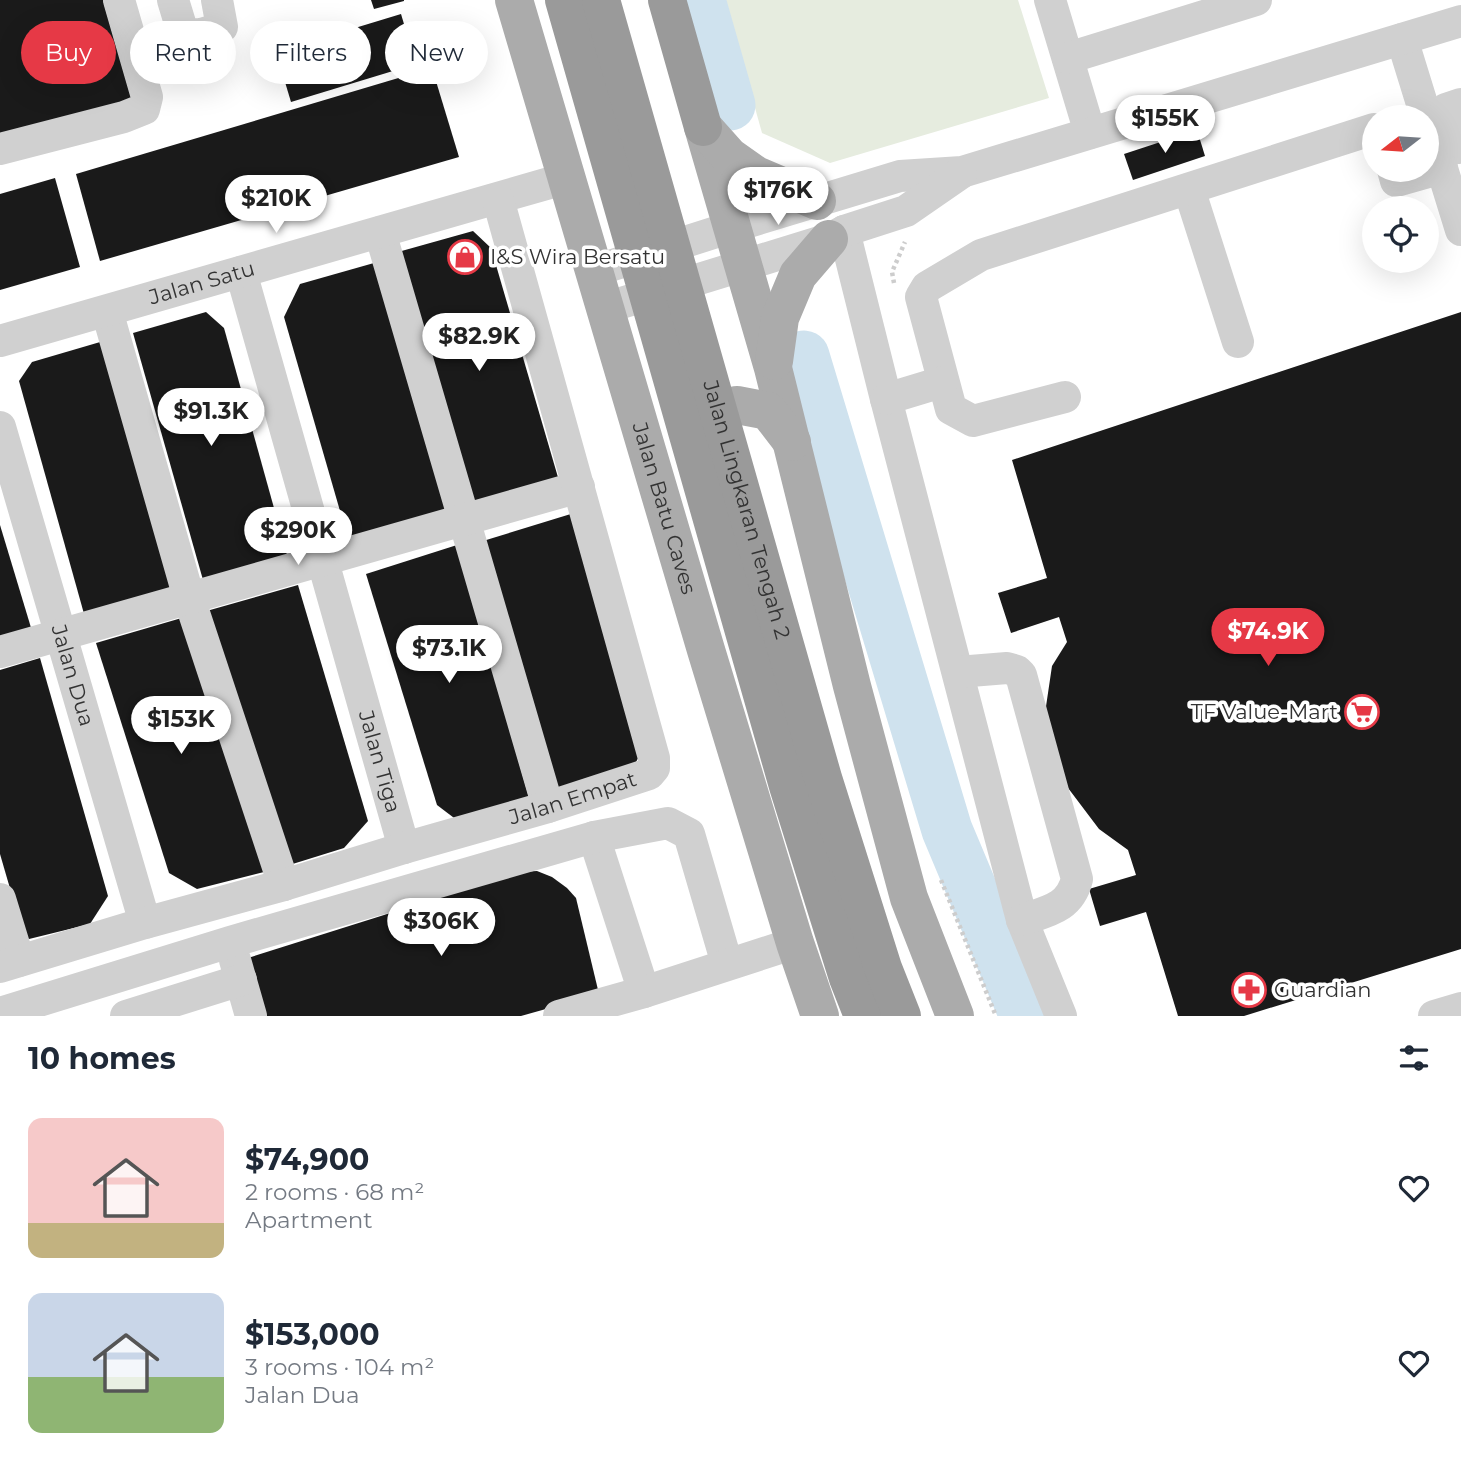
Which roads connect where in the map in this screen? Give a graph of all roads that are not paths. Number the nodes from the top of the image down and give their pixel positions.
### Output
1 (119, 0) edge
2 (173, 0) edge
3 (217, 0) edge
4 (514, 0) edge
5 (564, 0) edge
6 (601, 0) edge
7 (667, 0) edge
8 (1051, 0) edge
9 (1256, 0) edge
10 (1461, 21) edge
11 (1402, 39) junction
12 (1068, 58) junction
13 (1454, 106) edge
14 (703, 127) junction
15 (1090, 133) junction
16 (1362, 133) edge
17 (0, 149) edge
18 (1452, 162) edge
19 (962, 172) junction
20 (567, 178) junction
21 (1188, 190) junction
22 (498, 198) junction
23 (817, 201) junction
24 (732, 227) junction
25 (1461, 230) edge
26 (380, 232) junction
27 (836, 235) junction
28 (743, 265) junction
29 (594, 271) junction
30 (241, 272) junction
31 (605, 309) junction
32 (107, 311) junction
33 (0, 341) edge
34 (1238, 342) dead end
35 (773, 368) junction
36 (943, 382) junction
37 (1065, 397) dead end
38 (886, 399) junction
39 (0, 427) edge
40 (792, 442) junction
41 (579, 487) junction
42 (659, 491) junction
43 (464, 519) junction
44 (323, 560) junction
45 (189, 598) junction
46 (60, 635) junction
47 (0, 652) edge
48 (958, 673) junction
49 (548, 807) junction
50 (594, 837) junction
51 (404, 848) junction
52 (284, 885) junction
53 (0, 898) edge
54 (1022, 920) junction
55 (145, 923) junction
56 (230, 942) junction
57 (795, 943) junction
58 (9, 964) edge
59 (727, 964) junction
60 (241, 980) junction
61 (644, 992) junction
62 (1461, 1008) edge
63 (0, 1013) edge
64 (126, 1016) edge
65 (251, 1016) edge
66 (559, 1016) edge
67 (820, 1016) edge
68 (863, 1016) edge
69 (902, 1016) edge
70 (955, 1016) edge
71 (1061, 1016) edge
72 (1434, 1016) edge

1 - 17 street
2 - 3 street
4 - 20 main road, Jalan Batu Caves
5 - 68 highway, Jalan Lingkaran Tengah 2, bridge
6 - 69 highway, Jalan Lingkaran Tengah 2, bridge
7 - 14 highway
8 - 12 street
9 - 12 street
10 - 11 street
11 - 15 street
11 - 18 street
12 - 15 street
13 - 18 street
14 - 23 main road
14 - 24 main road
15 - 19 street
16 - 21 street
18 - 25 street
19 - 23 street
19 - 27 street
20 - 22 street, Jalan Satu
20 - 29 main road, Jalan Batu Caves
21 - 34 street
21 - 36 street
22 - 26 street, Jalan Satu
22 - 41 street, Jalan Empat
23 - 24 street
24 - 28 main road
24 - 29 street
26 - 30 street, Jalan Satu
26 - 43 street
27 - 28 street
27 - 35 main road
27 - 38 street
28 - 31 street
28 - 35 main road
29 - 31 main road, Jalan Batu Caves
30 - 32 street, Jalan Satu
30 - 44 street, Jalan Tiga
31 - 42 main road, Jalan Batu Caves
32 - 33 street, Jalan Satu
32 - 45 street
35 - 40 main road
36 - 37 street
36 - 38 street
38 - 48 street
39 - 46 street, Jalan Dua
40 - 42 main road
40 - 70 main road
41 - 43 street
41 - 49 street, Jalan Empat
42 - 57 main road, Jalan Batu Caves
43 - 44 street
43 - 49 street
44 - 45 street
44 - 51 street, Jalan Tiga
45 - 46 street
45 - 52 street
46 - 47 street
46 - 55 street, Jalan Dua
48 - 54 street
48 - 54 street
49 - 51 street, Jalan Empat
50 - 56 street
50 - 59 street
50 - 61 street
51 - 52 street, Jalan Empat
52 - 55 street, Jalan Empat
53 - 58 street
54 - 71 street
55 - 58 street, Jalan Empat
56 - 60 street
56 - 63 street
57 - 59 street
57 - 67 main road, Jalan Batu Caves
59 - 61 street
60 - 64 street
60 - 65 street
61 - 66 street
62 - 72 street

